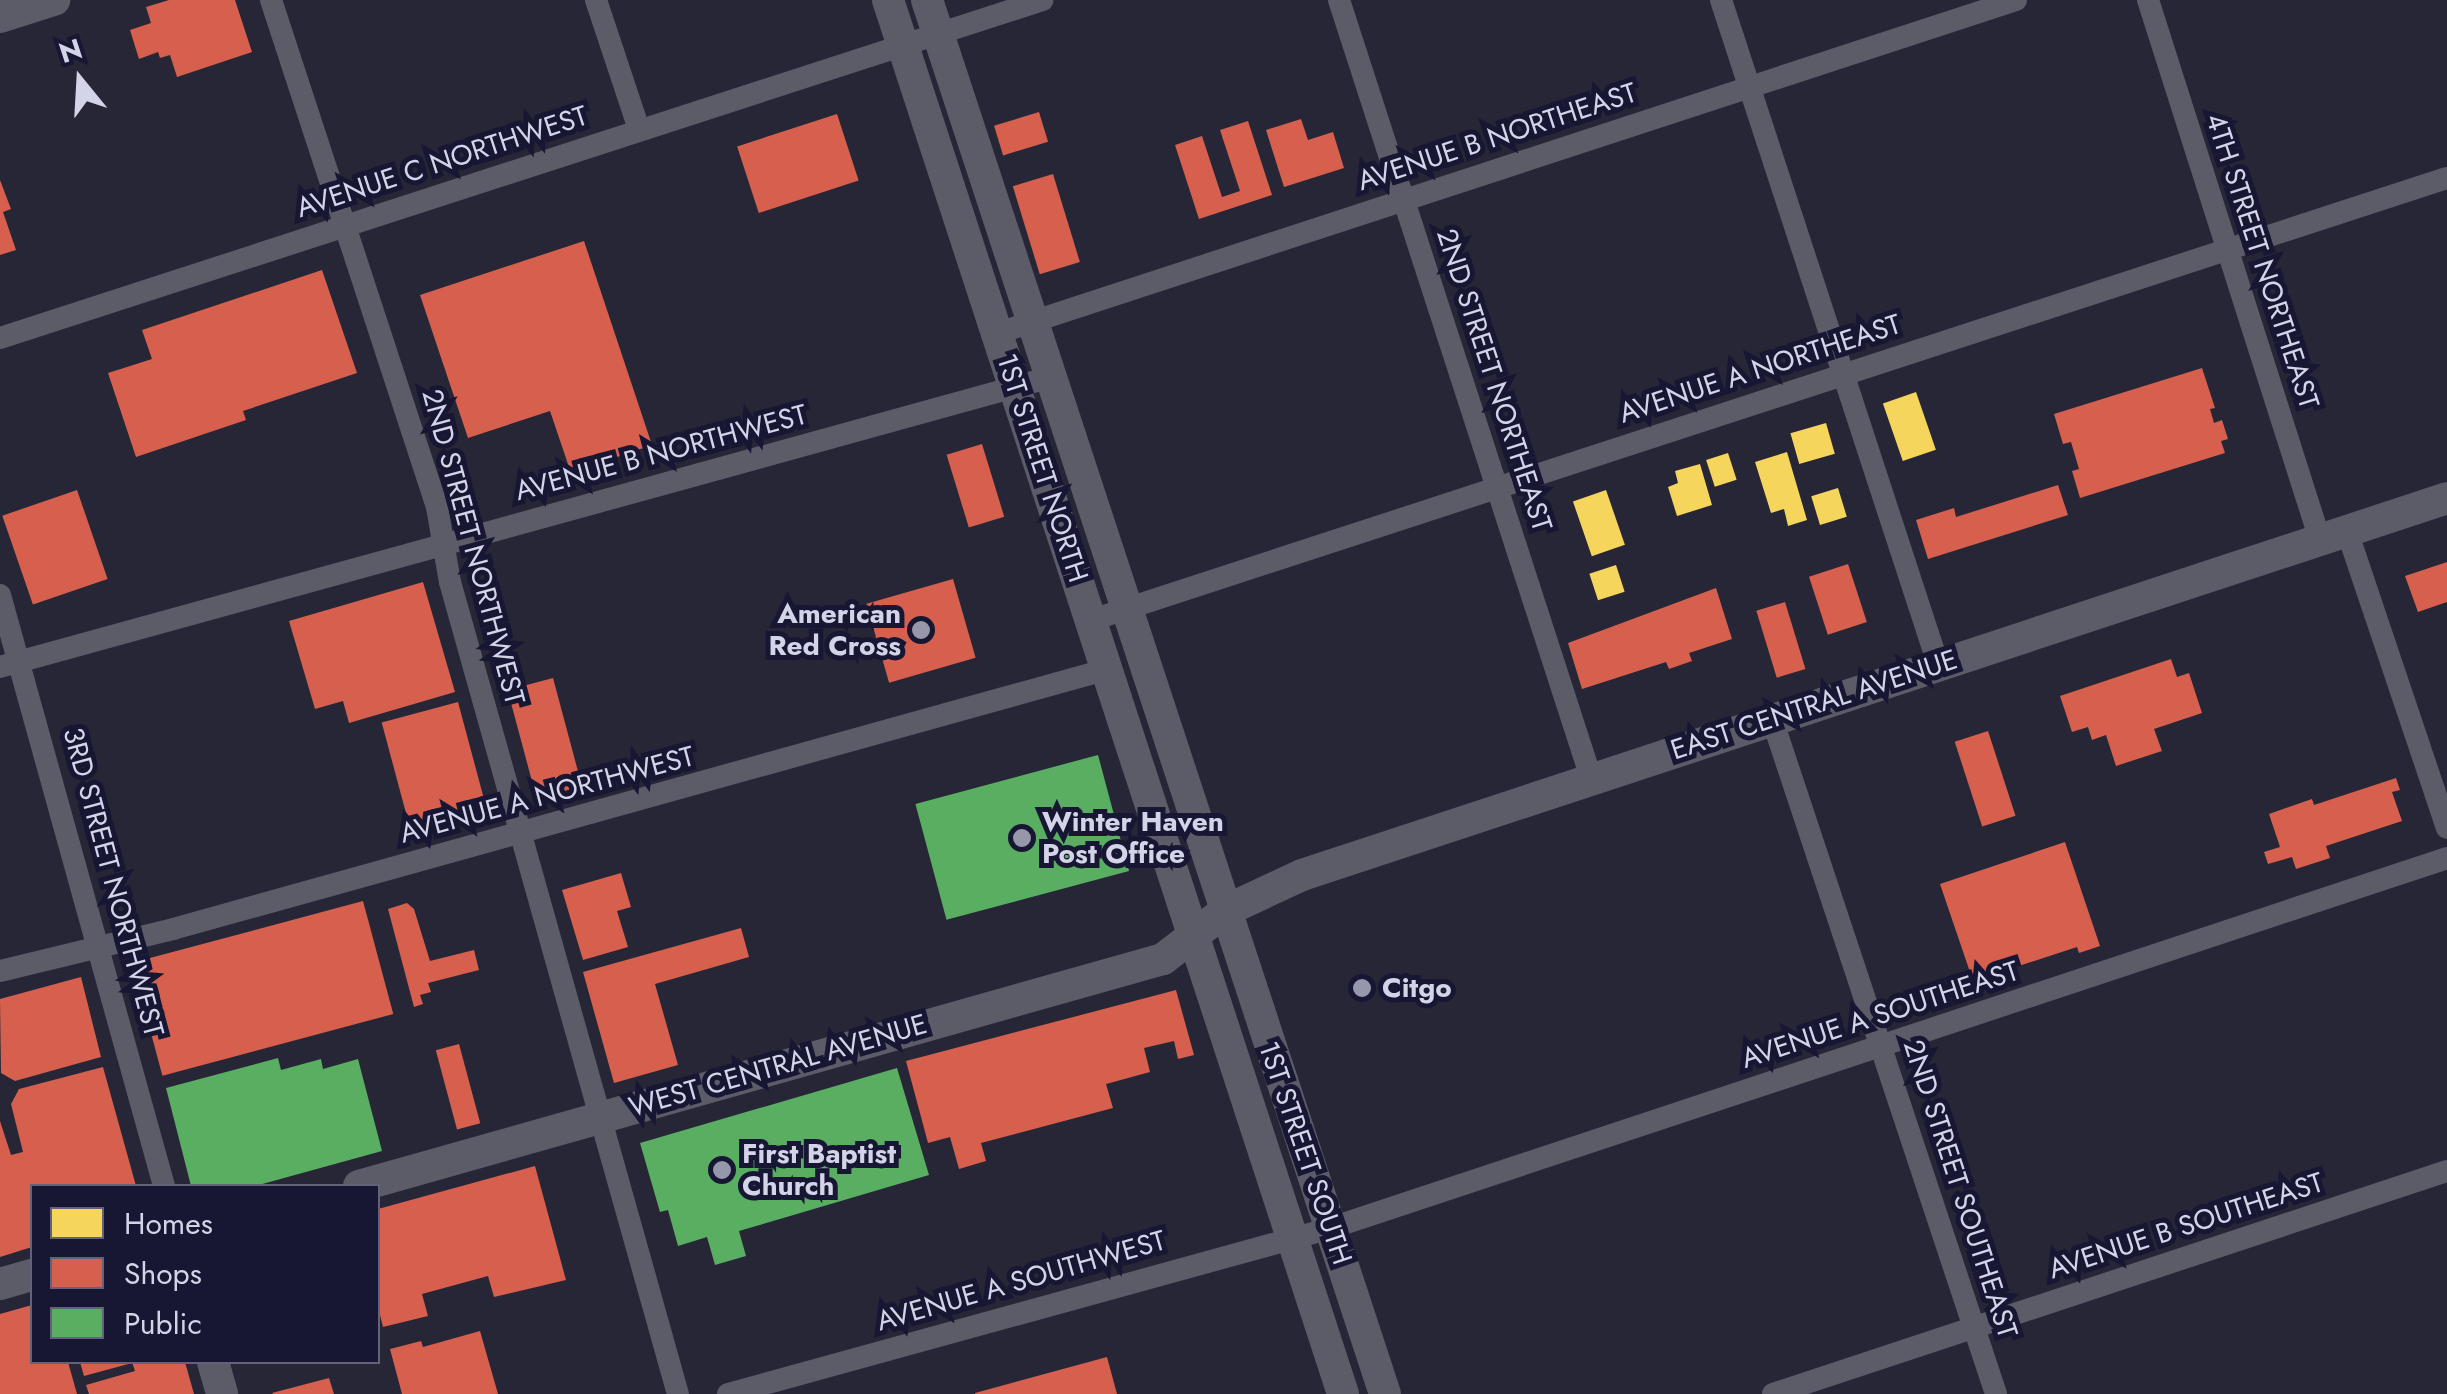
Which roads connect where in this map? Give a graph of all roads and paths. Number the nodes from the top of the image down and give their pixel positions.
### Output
1 (54, 0) edge
2 (272, 0) edge
3 (596, 0) edge
4 (888, 0) edge
5 (927, 0) edge
6 (1043, 0) edge
7 (1339, 0) edge
8 (1721, 0) edge
9 (2016, 0) edge
10 (2148, 0) edge
11 (0, 17) edge
12 (939, 33) junction
13 (904, 46) junction
14 (1750, 87) junction
15 (639, 129) junction
16 (2447, 178) edge
17 (1403, 198) junction
18 (346, 226) junction
19 (2226, 249) junction
20 (1030, 322) junction
21 (998, 334) junction
22 (0, 338) edge
23 (1844, 374) junction
24 (1048, 378) junction
25 (1016, 389) junction
26 (1496, 487) junction
27 (2447, 498) edge
28 (2334, 536) junction
29 (443, 544) junction
30 (0, 595) edge
31 (1124, 610) junction
32 (1092, 620) junction
33 (11, 664) edge
34 (1938, 664) junction
35 (1108, 669) junction
36 (1772, 719) junction
37 (1591, 778) junction
38 (2447, 828) edge
39 (520, 833) junction
40 (2447, 858) edge
41 (1225, 911) junction
42 (1192, 938) junction
43 (97, 948) junction
44 (0, 971) edge
45 (1881, 1046) junction
46 (598, 1117) junction
47 (2447, 1171) edge
48 (163, 1184) edge
49 (366, 1184) edge
50 (1331, 1228) junction
51 (1291, 1238) junction
52 (30, 1276) edge
53 (0, 1284) edge
54 (1974, 1327) junction
55 (214, 1364) edge
56 (222, 1394) edge
57 (678, 1394) edge
58 (728, 1394) edge
59 (1343, 1394) edge
60 (1385, 1394) edge
61 (1773, 1394) edge
62 (1996, 1394) edge

1 - 11 main road
2 - 18 street, 2ND STREET NORTHWEST
3 - 15 street
4 - 13 main road, 1ST STREET NORTH
5 - 12 main road, 1ST STREET NORTH
6 - 12 street, AVENUE C NORTHWEST
7 - 17 street, 2ND STREET NORTHEAST
8 - 14 street
9 - 14 street, AVENUE B NORTHEAST
10 - 19 street, 4TH STREET NORTHEAST
12 - 13 street, AVENUE C NORTHWEST
12 - 20 main road, 1ST STREET NORTH
13 - 15 street, AVENUE C NORTHWEST
13 - 21 main road, 1ST STREET NORTH
14 - 17 street, AVENUE B NORTHEAST
14 - 23 street
15 - 18 street, AVENUE C NORTHWEST
16 - 19 street, AVENUE A NORTHEAST
17 - 20 street, AVENUE B NORTHEAST
17 - 26 street, 2ND STREET NORTHEAST
18 - 22 street, AVENUE C NORTHWEST
18 - 29 street, 2ND STREET NORTHWEST
19 - 23 street, AVENUE A NORTHEAST
19 - 28 street, 4TH STREET NORTHEAST
20 - 21 street, AVENUE B NORTHEAST
20 - 24 main road, 1ST STREET NORTH
21 - 25 main road, 1ST STREET NORTH
23 - 26 street, AVENUE A NORTHEAST
23 - 34 street
24 - 25 street, AVENUE B NORTHWEST
24 - 31 main road, 1ST STREET NORTH
25 - 29 street, AVENUE B NORTHWEST
25 - 32 main road, 1ST STREET NORTH
26 - 31 street, AVENUE A NORTHEAST
26 - 37 street, 2ND STREET NORTHEAST
27 - 28 main road, EAST CENTRAL AVENUE
28 - 34 main road, EAST CENTRAL AVENUE
28 - 38 street, 4TH STREET NORTHEAST
29 - 33 street, AVENUE B NORTHWEST
29 - 39 street, 2ND STREET NORTHWEST
30 - 33 street, 3RD STREET NORTHWEST
31 - 32 street, AVENUE A NORTHEAST
31 - 41 main road, 1ST STREET NORTH
32 - 35 main road, 1ST STREET NORTH
33 - 43 street, 3RD STREET NORTHWEST
34 - 36 main road, EAST CENTRAL AVENUE
35 - 39 street, AVENUE A NORTHWEST
35 - 42 main road, 1ST STREET NORTH
36 - 37 main road, EAST CENTRAL AVENUE
36 - 45 street, 2ND STREET SOUTHEAST
37 - 41 main road, EAST CENTRAL AVENUE
39 - 43 street, AVENUE A NORTHWEST
39 - 46 street, 2ND STREET NORTHWEST
40 - 45 street, AVENUE A SOUTHEAST
41 - 42 main road, EAST CENTRAL AVENUE
41 - 50 main road, 1ST STREET SOUTH
42 - 46 main road, WEST CENTRAL AVENUE
42 - 51 main road, 1ST STREET SOUTH
43 - 44 street, AVENUE A NORTHWEST
43 - 48 street, 3RD STREET NORTHWEST
45 - 50 street, AVENUE A SOUTHEAST
45 - 54 street, 2ND STREET SOUTHEAST
46 - 49 main road, WEST CENTRAL AVENUE
46 - 57 street, 2ND STREET NORTHWEST
47 - 54 street, AVENUE B SOUTHEAST
50 - 51 street, AVENUE A SOUTHWEST
50 - 60 main road, 1ST STREET SOUTH
51 - 58 street, AVENUE A SOUTHWEST
51 - 59 main road, 1ST STREET SOUTH
52 - 53 main road
54 - 61 street, AVENUE B SOUTHEAST
54 - 62 street, 2ND STREET SOUTHEAST
55 - 56 main road

